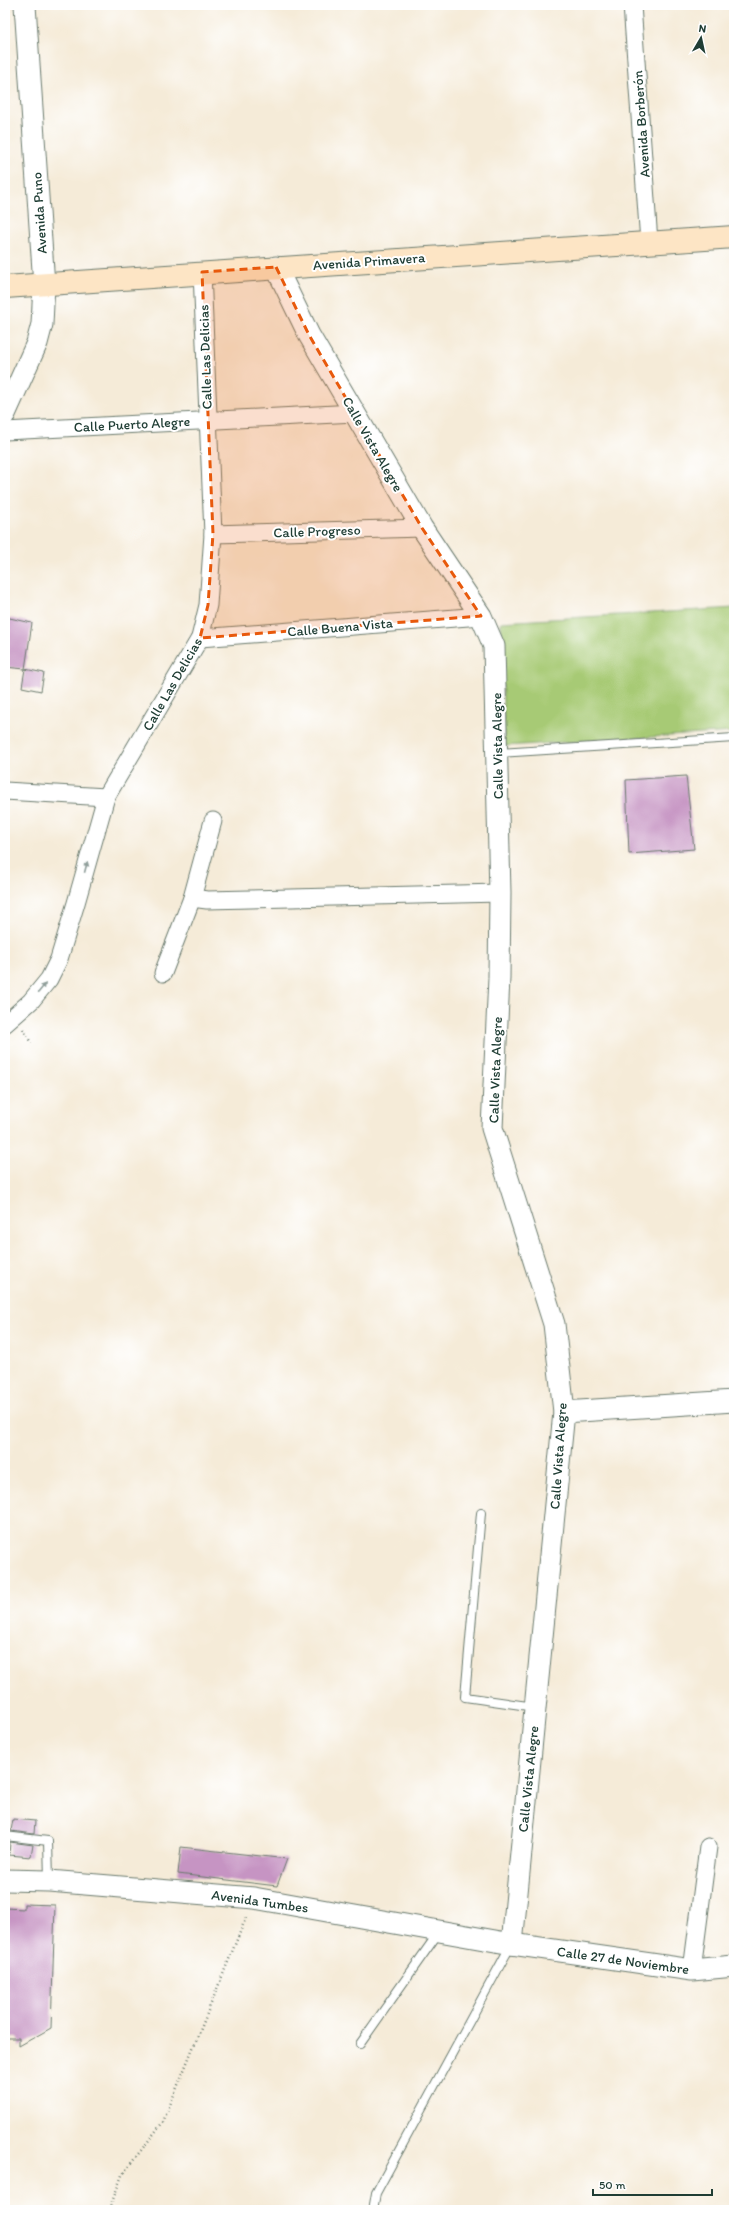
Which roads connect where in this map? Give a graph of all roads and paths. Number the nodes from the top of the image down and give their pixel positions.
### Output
1 (25, 5) edge
2 (632, 5) edge
3 (734, 237) edge
4 (649, 242) junction
5 (276, 267) junction
6 (202, 272) junction
7 (44, 285) junction
8 (5, 287) edge
9 (355, 413) junction
10 (5, 414) edge
11 (208, 421) junction
12 (5, 431) edge
13 (422, 528) junction
14 (213, 534) junction
15 (481, 616) junction
16 (200, 638) junction
17 (734, 738) edge
18 (497, 753) junction
19 (5, 791) edge
20 (106, 797) junction
21 (213, 821) dead end
22 (500, 893) junction
23 (192, 898) junction
24 (164, 973) dead end
25 (10, 1020) edge
26 (734, 1401) edge
27 (564, 1412) junction
28 (480, 1513) dead end
29 (535, 1707) junction
30 (5, 1836) edge
31 (708, 1848) dead end
32 (5, 1880) edge
33 (49, 1880) junction
34 (254, 1898) junction
35 (440, 1930) junction
36 (512, 1944) junction
37 (734, 1966) edge
38 (692, 1970) junction
39 (360, 2044) dead end
40 (109, 2210) edge
41 (374, 2210) edge

1 - 7 street, Avenida Puno
2 - 4 street, Avenida Borberón
3 - 4 main road, Avenida Primavera
4 - 5 main road, Avenida Primavera
5 - 6 main road, Avenida Primavera
5 - 9 street, Calle Vista Alegre
6 - 7 main road, Avenida Primavera
6 - 11 street, Calle Las Delicias
7 - 8 main road, Avenida Primavera
7 - 10 street, Avenida Puno
9 - 11 street, Calle Puerto Alegre
9 - 13 street, Calle Vista Alegre
11 - 12 street, Calle Puerto Alegre
11 - 14 street, Calle Las Delicias
13 - 14 street, Calle Progreso
13 - 15 street, Calle Vista Alegre
14 - 16 street, Calle Las Delicias
15 - 16 street, Calle Buena Vista
15 - 18 street, Calle Vista Alegre
16 - 20 street, Calle Las Delicias
17 - 18 lane
18 - 22 street, Calle Vista Alegre
19 - 20 street
25 -> 20 street, Calle Las Delicias
21 - 23 street
22 - 23 street
22 - 27 street, Calle Vista Alegre
23 - 24 street
26 - 27 street
27 - 29 street, Calle Vista Alegre
28 - 29 lane
29 - 36 street, Calle Vista Alegre
30 - 33 lane
31 - 38 street
32 - 33 street, Avenida Tumbes
33 - 34 street, Avenida Tumbes
34 - 35 street, Avenida Tumbes
34 - 40 path
35 - 36 street, Avenida Tumbes
35 - 39 lane
36 - 38 street, Calle 27 de Noviembre
36 - 41 lane
37 - 38 street, Calle 27 de Noviembre

